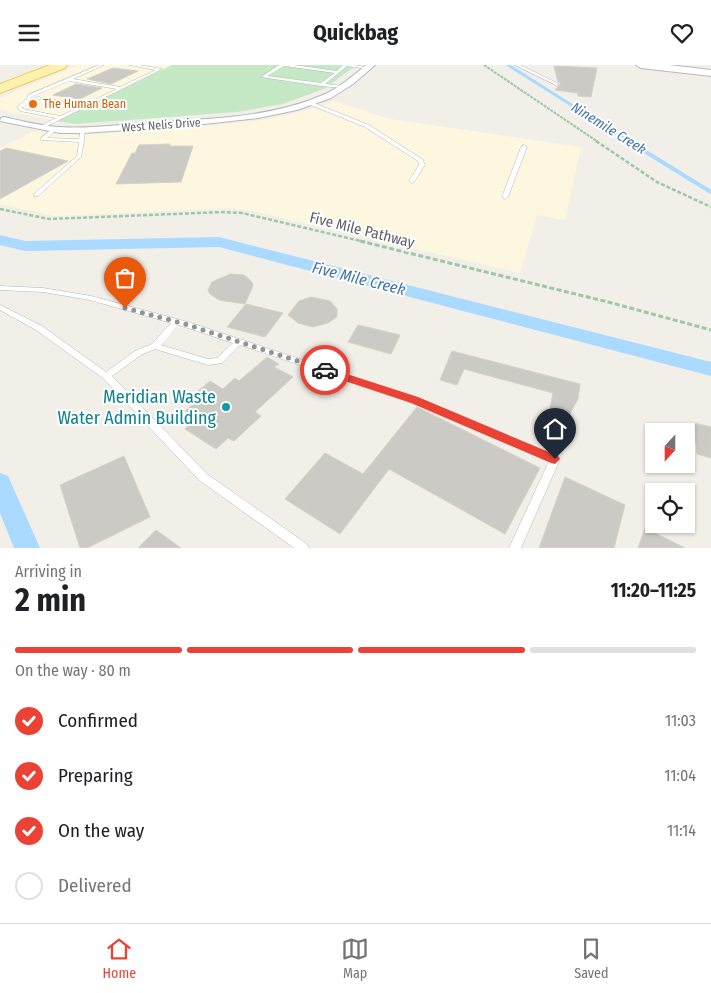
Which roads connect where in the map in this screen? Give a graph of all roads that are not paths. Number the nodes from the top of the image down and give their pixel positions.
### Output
1 (61, 65) edge
2 (102, 65) edge
3 (131, 65) edge
4 (165, 65) edge
5 (283, 65) edge
6 (346, 65) edge
7 (517, 65) edge
8 (641, 65) edge
9 (645, 65) edge
10 (369, 66) edge
11 (658, 66) edge
12 (160, 69) junction
13 (338, 72) junction
14 (711, 73) edge
15 (69, 80) junction
16 (557, 84) dead end
17 (321, 85) junction
18 (343, 87) junction
19 (121, 88) junction
20 (0, 89) edge
21 (34, 93) junction
22 (38, 98) junction
23 (313, 102) junction
24 (84, 106) junction
25 (19, 107) junction
26 (61, 117) junction
27 (1, 119) edge
28 (41, 127) junction
29 (55, 129) junction
30 (83, 130) junction
31 (82, 141) junction
32 (524, 147) dead end
33 (412, 181) dead end
34 (36, 195) dead end
35 (505, 197) dead end
36 (0, 288) edge
37 (0, 307) edge
38 (176, 322) junction
39 (239, 342) junction
40 (155, 346) junction
41 (106, 376) junction
42 (303, 548) edge
43 (515, 548) edge

1 - 20 main road
2 - 15 lane
3 - 12 lane
4 - 12 lane
5 - 13 lane
5 - 17 lane
6 - 10 lane
6 - 13 lane
7 - 16 lane
8 - 9 main road
9 - 11 main road
10 - 18 street, West Nelis Drive
11 - 14 main road
12 - 19 lane
13 - 17 lane
15 - 19 lane
15 - 21 lane
17 - 18 lane
18 - 23 street, West Nelis Drive
19 - 24 lane
21 - 22 lane
21 - 25 lane
22 - 24 lane
22 - 25 lane
23 - 30 street, West Nelis Drive
23 - 33 lane
24 - 26 lane
25 - 26 lane
26 - 28 lane
27 - 28 street, West Nelis Drive
28 - 29 street, West Nelis Drive
29 - 30 street, West Nelis Drive
29 - 31 lane
30 - 31 lane
31 - 34 lane
32 - 35 lane
36 - 38 lane
37 - 41 lane
38 - 39 lane
38 - 40 lane
39 - 40 lane
39 - 43 lane
40 - 41 lane
41 - 42 lane

